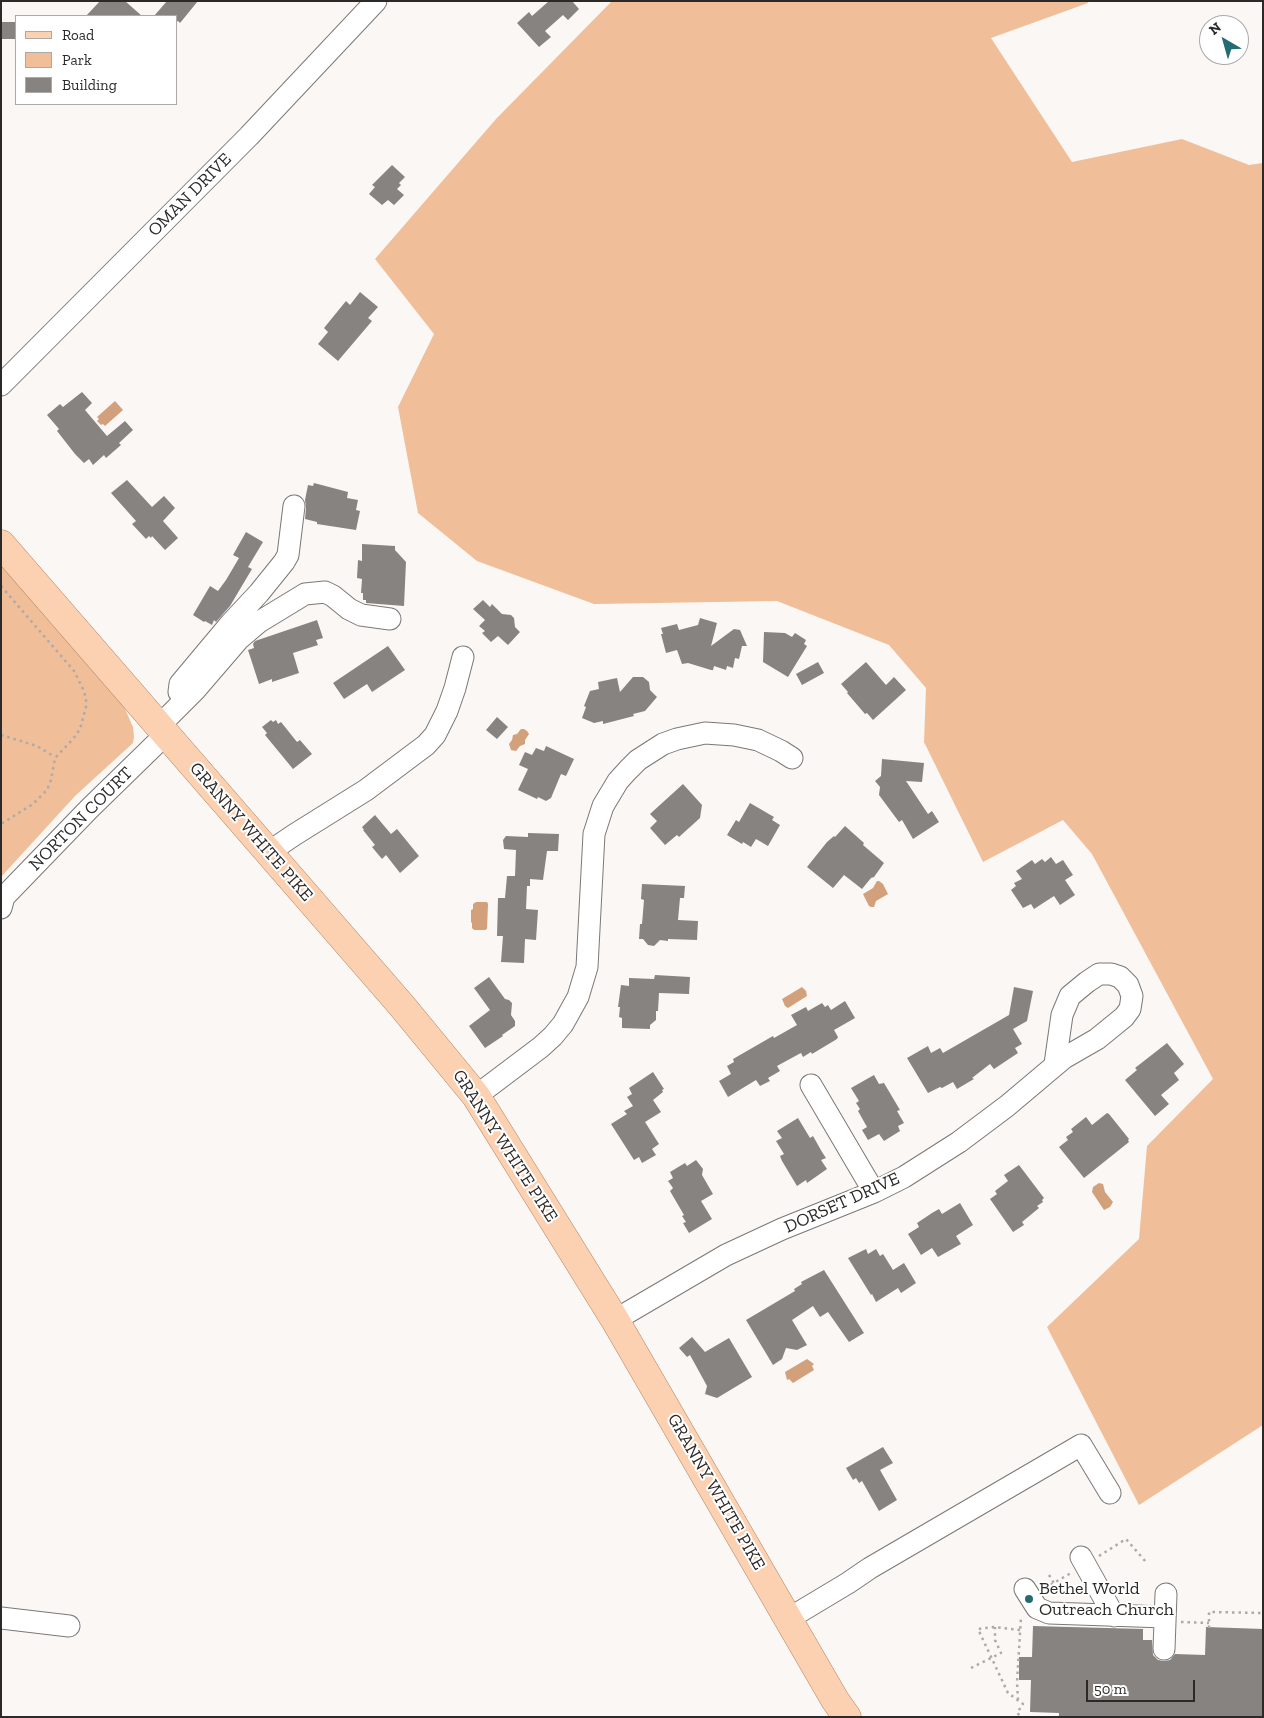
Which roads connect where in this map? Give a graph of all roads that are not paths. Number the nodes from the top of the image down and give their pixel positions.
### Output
1 (376, 1) edge
2 (1, 385) edge
3 (294, 506) dead end
4 (1, 544) edge
5 (390, 619) dead end
6 (463, 657) dead end
7 (186, 699) junction
8 (162, 730) junction
9 (792, 758) dead end
10 (269, 852) junction
11 (1, 908) edge
12 (1056, 1064) dead end
13 (810, 1085) dead end
14 (476, 1096) junction
15 (874, 1192) junction
16 (615, 1320) junction
17 (1110, 1492) dead end
18 (1081, 1557) dead end
19 (1024, 1589) dead end
20 (1166, 1594) dead end
21 (1114, 1616) junction
22 (1165, 1617) junction
23 (1, 1618) edge
24 (788, 1620) junction
25 (69, 1626) dead end
26 (1164, 1649) dead end
27 (847, 1717) edge

1 - 2 street, OMAN DRIVE
3 - 7 street
4 - 8 main road, GRANNY WHITE PIKE
5 - 7 street, NORTON COURT
6 - 10 street
7 - 8 street, NORTON COURT
8 - 10 main road, GRANNY WHITE PIKE
8 - 11 street, NORTON COURT
9 - 14 street
10 - 14 main road, GRANNY WHITE PIKE
12 - 15 street, DORSET DRIVE
13 - 15 street
14 - 16 main road, GRANNY WHITE PIKE
15 - 16 street, DORSET DRIVE
16 - 24 main road, GRANNY WHITE PIKE
17 - 24 street
18 - 21 street
19 - 21 street
20 - 22 street
21 - 22 street
22 - 26 street
23 - 25 street
24 - 27 main road, GRANNY WHITE PIKE

